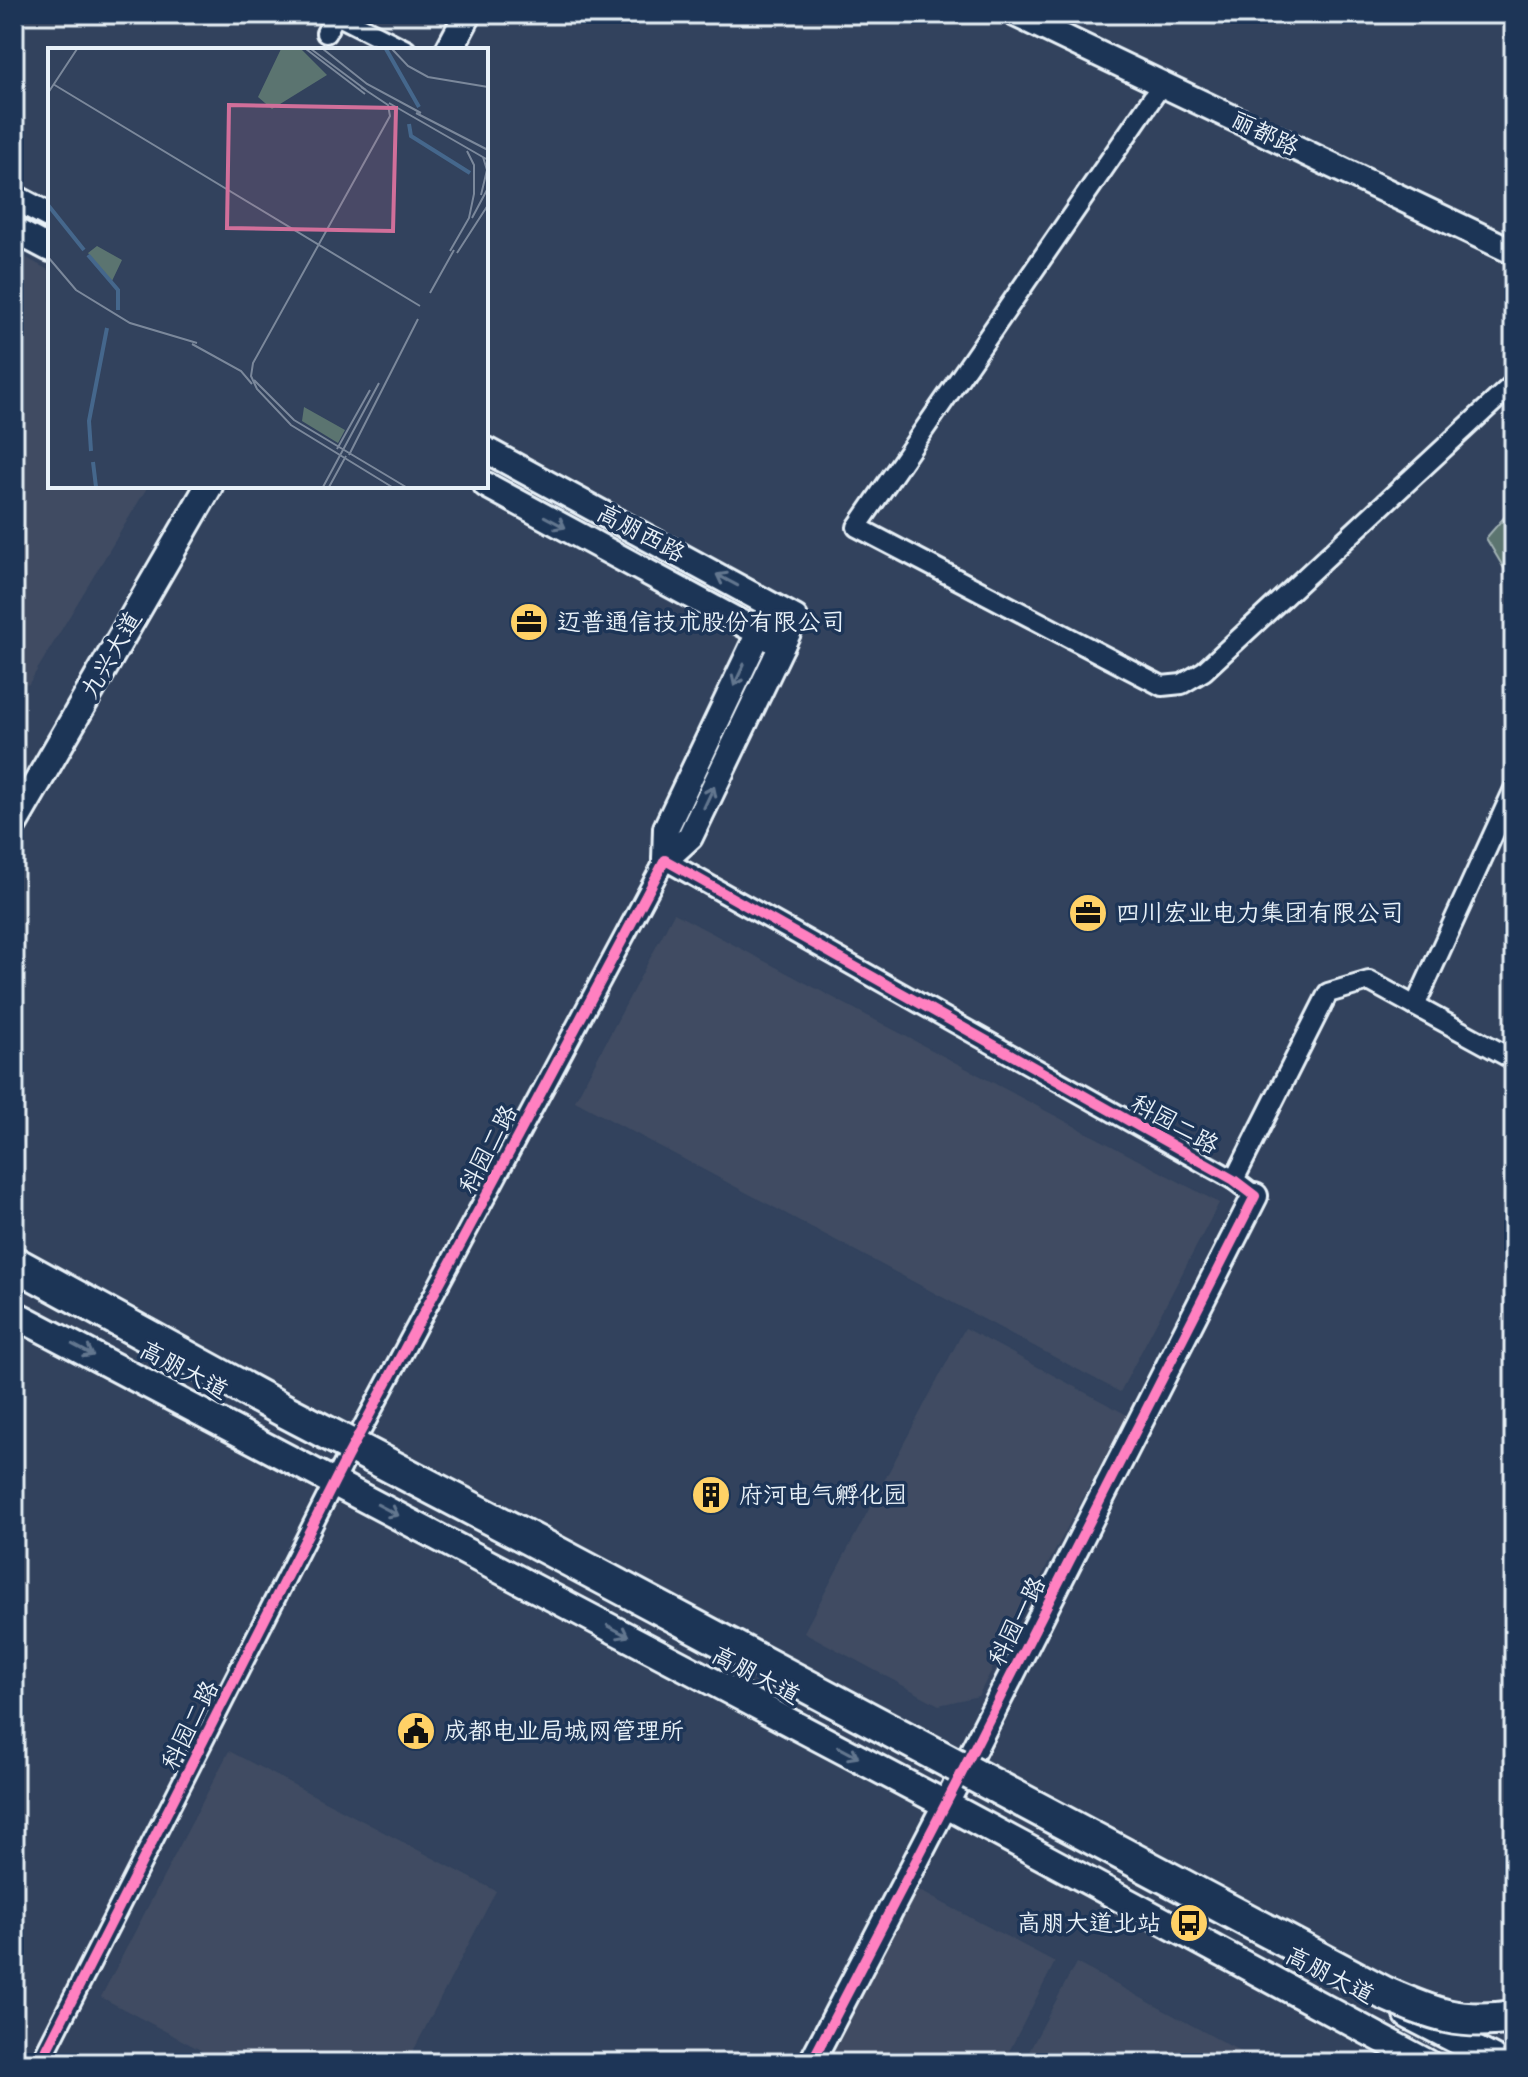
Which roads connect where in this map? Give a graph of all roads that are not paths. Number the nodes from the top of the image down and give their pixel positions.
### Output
1 (336, 14) edge
2 (468, 14) edge
3 (1026, 16) edge
4 (326, 33) dead end
5 (402, 48) edge
6 (450, 48) edge
7 (1162, 84) junction
8 (14, 197) edge
9 (48, 215) edge
10 (14, 230) edge
11 (48, 248) edge
12 (1514, 252) edge
13 (1514, 383) edge
14 (488, 451) edge
15 (488, 486) edge
16 (208, 488) edge
17 (773, 605) junction
18 (759, 632) junction
19 (782, 645) junction
20 (1514, 789) edge
21 (14, 823) edge
22 (665, 860) junction
23 (1415, 1006) junction
24 (1514, 1060) edge
25 (1234, 1180) junction
26 (1255, 1196) joint
27 (14, 1263) edge
28 (14, 1280) edge
29 (14, 1314) edge
30 (347, 1457) junction
31 (335, 1482) junction
32 (951, 1793) junction
33 (1514, 2017) edge
34 (1514, 2049) edge
35 (40, 2063) edge
36 (811, 2063) edge
37 (1427, 2063) edge
38 (1504, 2063) edge

1 - 4 street
1 - 5 street
2 - 6 main road
3 - 7 street, 丽都路
7 - 12 street, 丽都路
7 - 13 street
8 - 9 street
10 - 11 street
17 -> 14 street, 高朋西路
15 -> 18 street, 高朋西路
16 - 21 main road, 九兴大道
17 - 18 street
17 - 19 street, 高朋西路
18 - 19 street, 高朋西路
18 -> 22 street
22 -> 19 street
20 - 23 street
22 - 25 street, 科园二路
22 - 30 street, 科园二路
23 - 24 street
23 - 25 street
25 - 26 street, 科园二路
26 - 32 street, 科园一路
27 - 33 highway, bridge
28 - 30 main road, 高朋大道
29 -> 31 main road, 高朋大道
30 - 31 street, 科园二路
30 - 32 main road, 高朋大道
31 -> 32 main road, 高朋大道
31 - 35 street, 科园二路
32 - 36 street, 科园一路
32 - 37 main road, 高朋大道
32 - 38 main road, 高朋大道
34 - 38 main road

